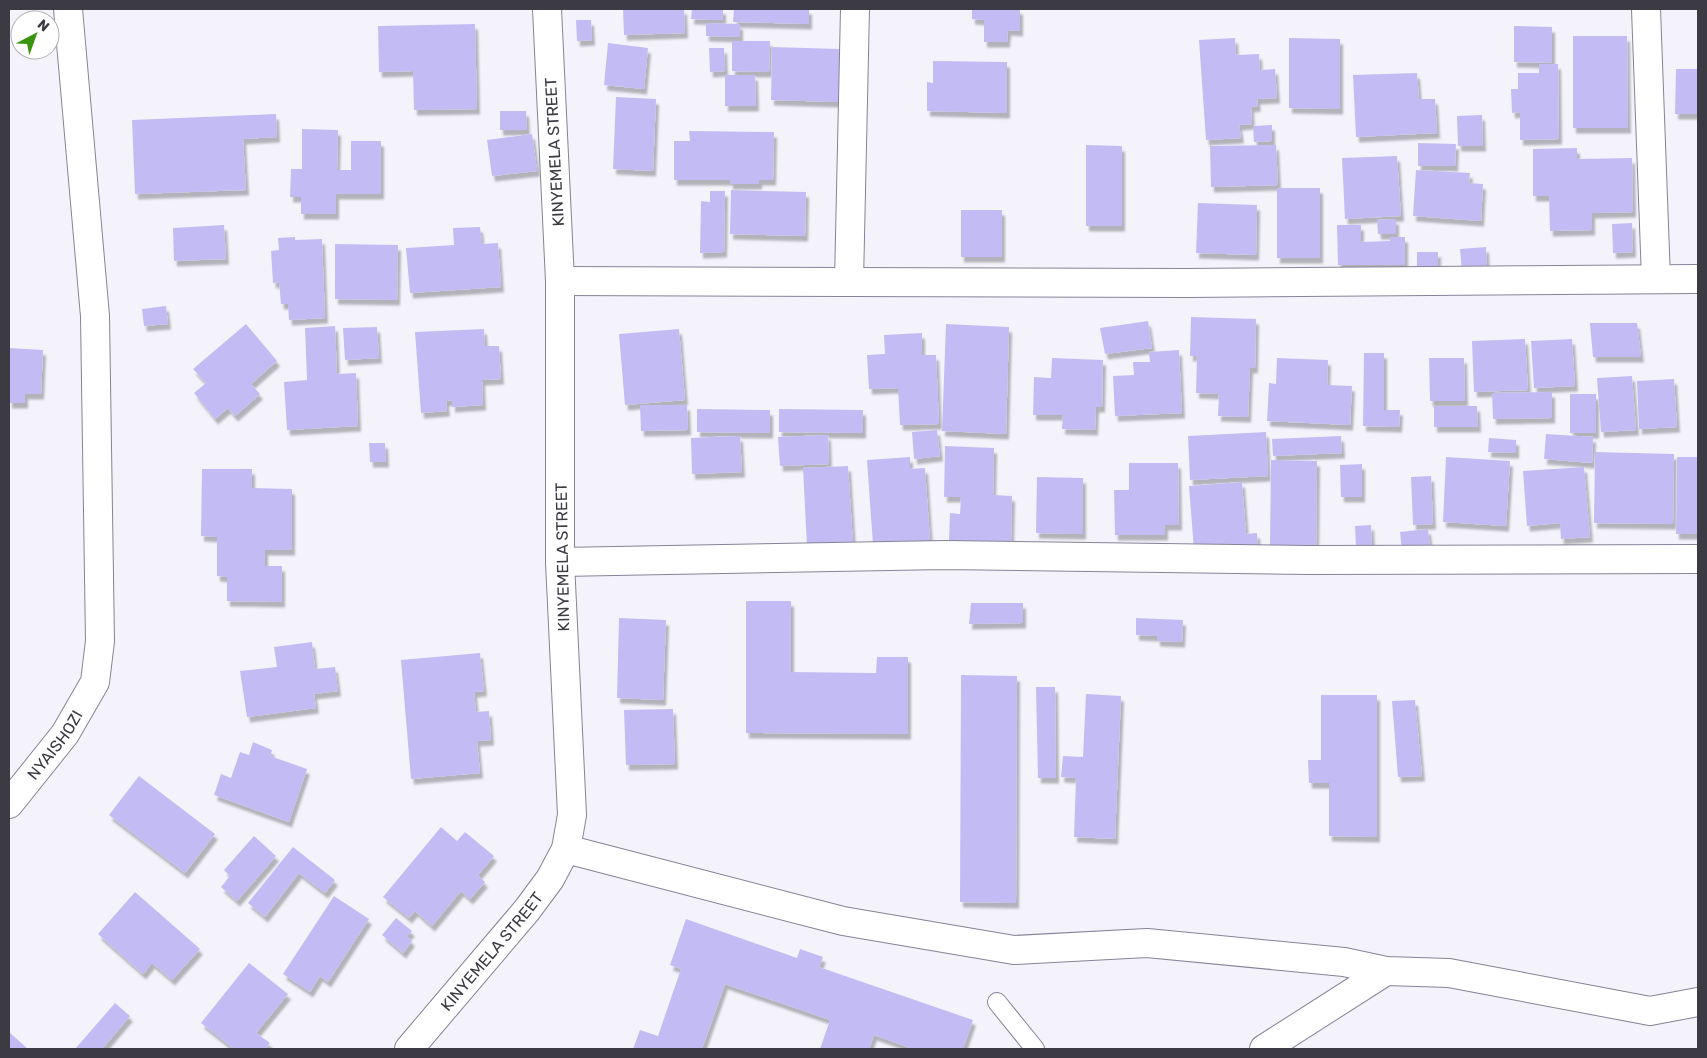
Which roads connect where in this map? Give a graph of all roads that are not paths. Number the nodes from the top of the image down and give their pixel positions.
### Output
1 (68, 9) edge
2 (547, 9) edge
3 (855, 9) edge
4 (1646, 9) edge
5 (1656, 279) junction
6 (1698, 279) edge
7 (560, 281) junction
8 (848, 282) junction
9 (1698, 559) edge
10 (560, 562) junction
11 (9, 804) edge
12 (566, 849) junction
13 (1386, 971) junction
14 (997, 1002) dead end
15 (1698, 1002) edge
16 (409, 1049) edge
17 (1035, 1049) edge
18 (1264, 1049) edge

1 - 11 street, NYAISHOZI
2 - 7 street, KINYEMELA STREET
3 - 8 street
4 - 5 street
5 - 6 street
5 - 8 street
7 - 8 street
7 - 10 street, KINYEMELA STREET
9 - 10 street
10 - 12 street, KINYEMELA STREET
12 - 13 street
12 - 16 street, KINYEMELA STREET
13 - 15 street
13 - 18 street
14 - 17 lane

